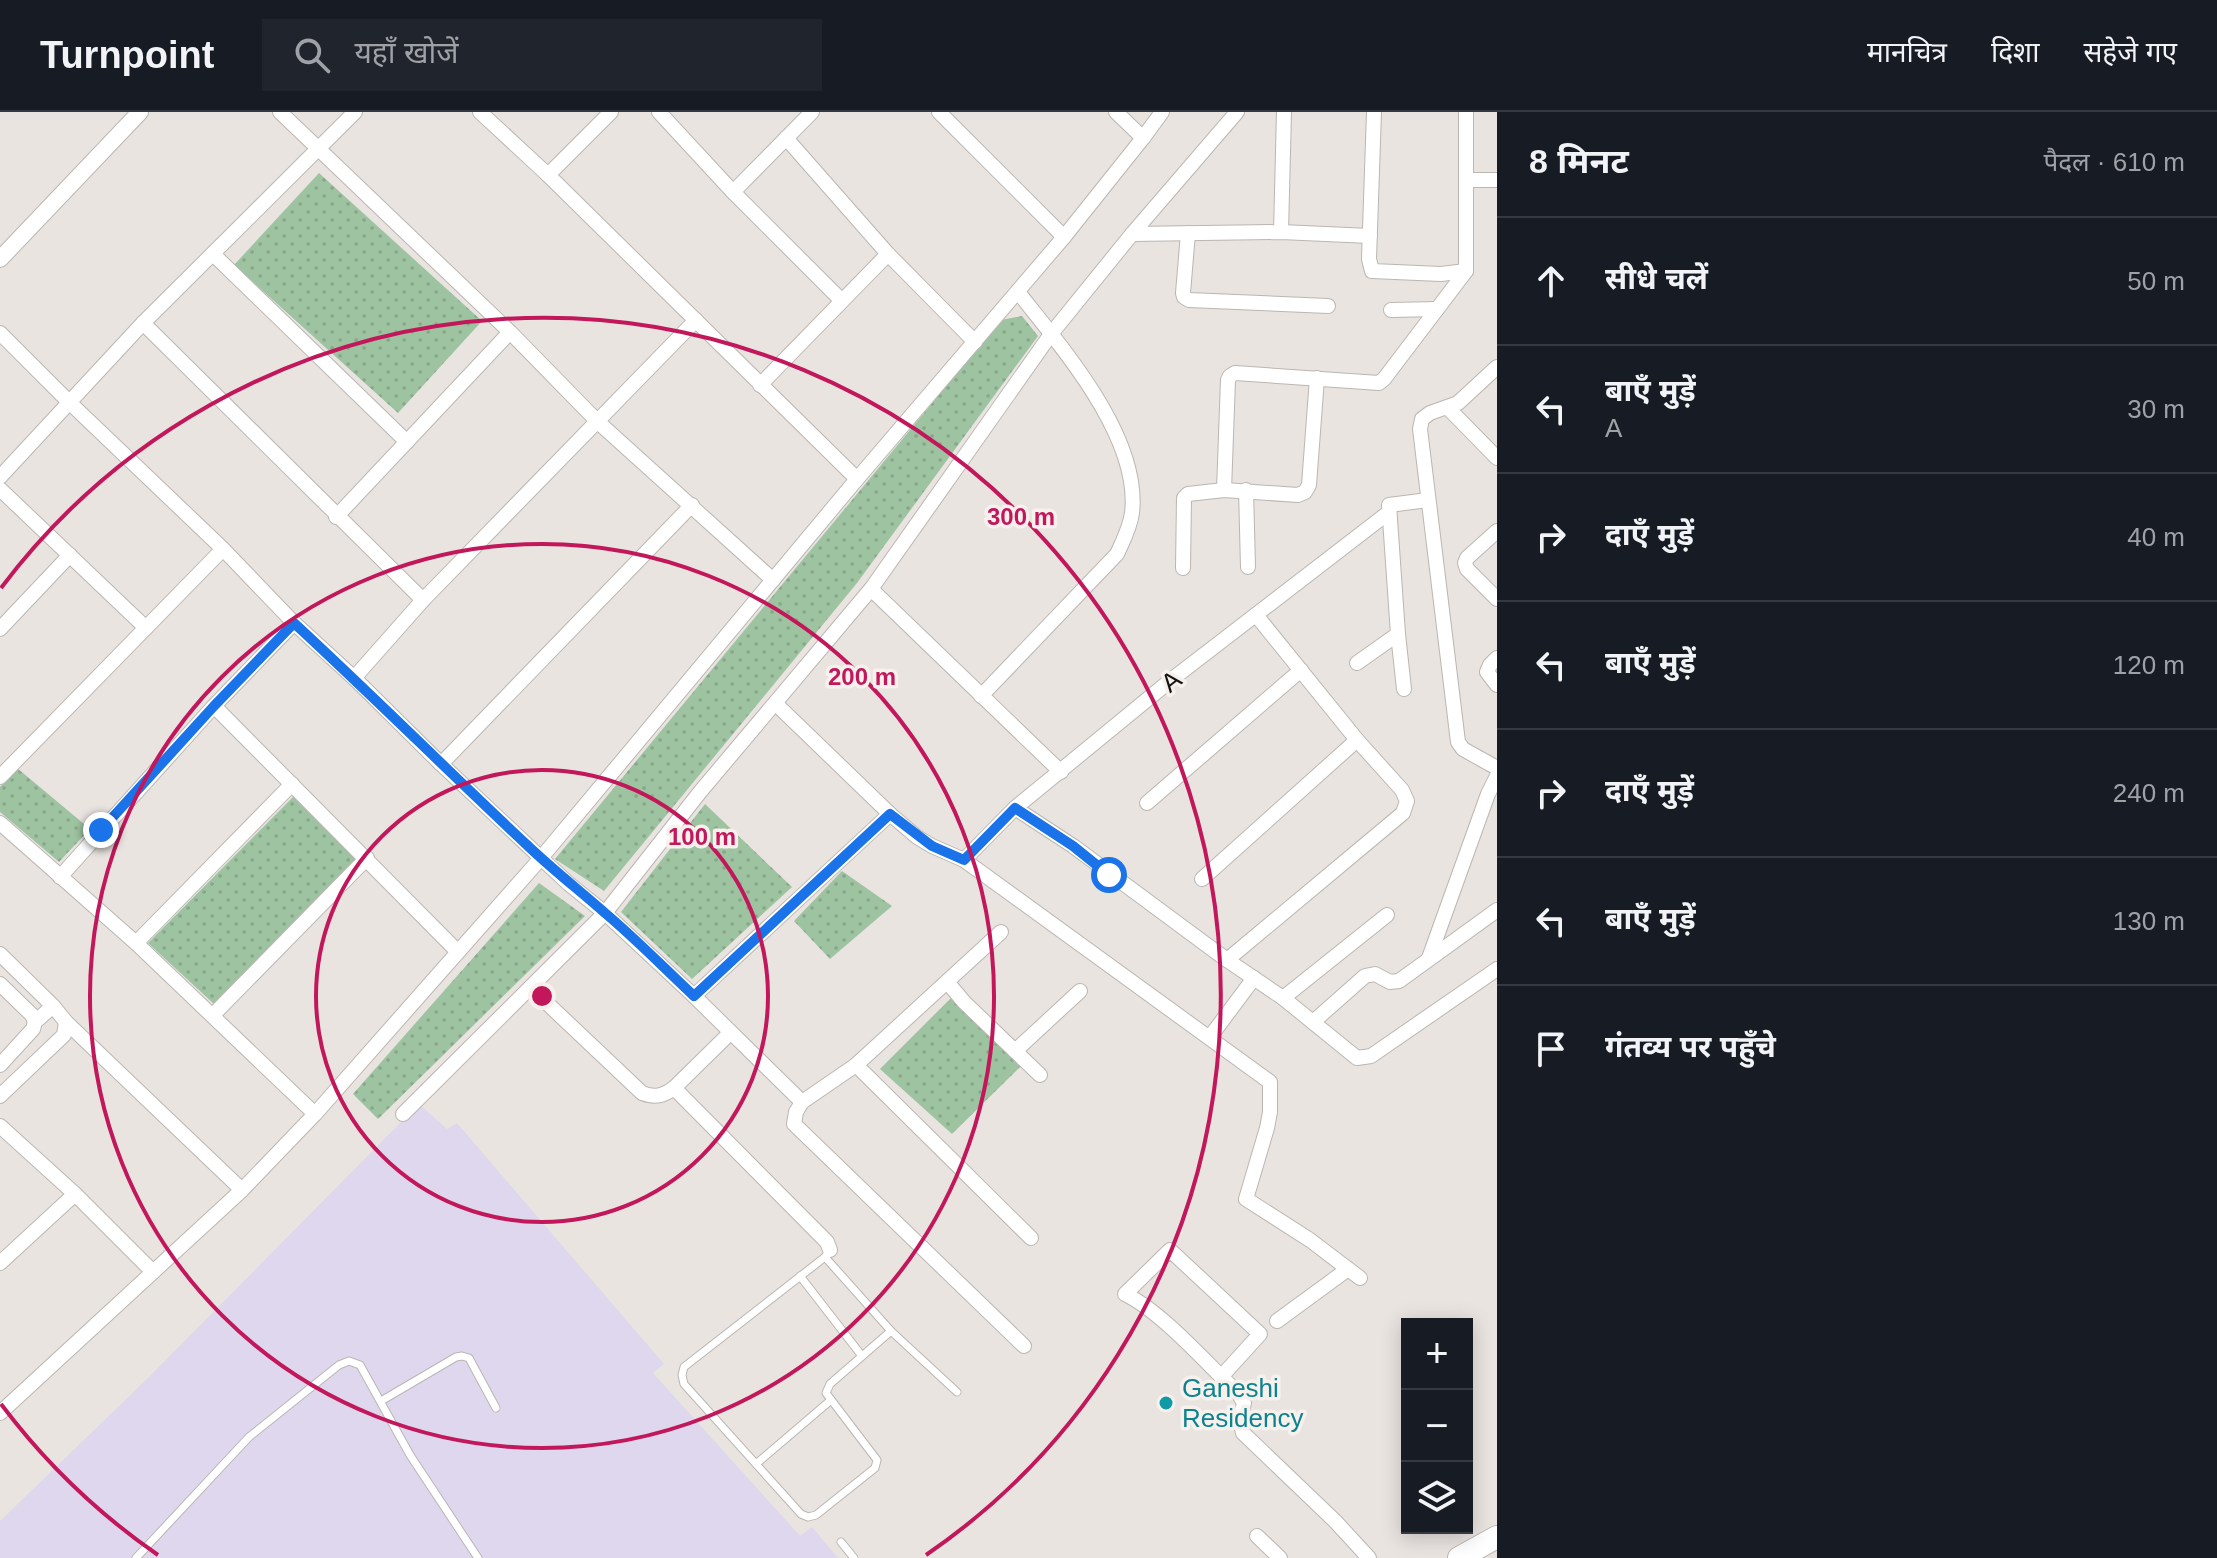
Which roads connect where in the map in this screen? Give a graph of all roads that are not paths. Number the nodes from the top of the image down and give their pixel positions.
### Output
1 (140, 112) edge
2 (280, 112) edge
3 (355, 112) edge
4 (480, 112) edge
5 (611, 112) edge
6 (659, 112) edge
7 (812, 112) edge
8 (939, 112) edge
9 (1116, 112) edge
10 (1162, 112) edge
11 (1237, 112) edge
12 (1284, 112) edge
13 (1374, 112) edge
14 (1466, 112) edge
15 (786, 138) junction
16 (1143, 138) junction
17 (316, 148) junction
18 (548, 175) junction
19 (1467, 180) junction
20 (1497, 180) edge
21 (733, 192) junction
22 (1281, 232) junction
23 (1188, 233) junction
24 (1132, 234) junction
25 (1370, 236) junction
26 (1064, 237) junction
27 (213, 254) junction
28 (888, 254) junction
29 (0, 259) edge
30 (1466, 271) junction
31 (1018, 292) junction
32 (841, 300) junction
33 (1328, 306) dead end
34 (1437, 309) junction
35 (1391, 310) dead end
36 (696, 320) junction
37 (143, 323) junction
38 (510, 332) junction
39 (0, 333) edge
40 (1051, 334) junction
41 (975, 342) junction
42 (1497, 367) edge
43 (1317, 378) junction
44 (760, 385) junction
45 (69, 402) junction
46 (1448, 408) junction
47 (598, 422) junction
48 (407, 442) junction
49 (1497, 458) edge
50 (0, 477) edge
51 (857, 479) junction
52 (0, 489) edge
53 (1224, 490) junction
54 (1246, 490) junction
55 (1428, 500) junction
56 (692, 505) junction
57 (1388, 513) junction
58 (336, 517) junction
59 (1497, 531) edge
60 (223, 549) junction
61 (70, 555) junction
62 (1248, 567) dead end
63 (1183, 568) dead end
64 (773, 580) junction
65 (871, 589) junction
66 (1497, 599) edge
67 (423, 600) junction
68 (1256, 615) junction
69 (294, 623) junction
70 (146, 628) junction
71 (0, 629) edge
72 (1398, 634) junction
73 (1497, 658) edge
74 (1357, 663) dead end
75 (1301, 670) junction
76 (354, 678) junction
77 (1497, 685) edge
78 (1404, 689) dead end
79 (981, 696) junction
80 (776, 704) junction
81 (214, 706) junction
82 (1357, 740) junction
83 (441, 764) junction
84 (1497, 768) edge
85 (1061, 772) junction
86 (1497, 776) edge
87 (0, 777) edge
88 (292, 784) junction
89 (1492, 799) edge
90 (1147, 803) dead end
91 (1015, 808) junction
92 (890, 814) junction
93 (0, 823) edge
94 (367, 858) junction
95 (541, 858) junction
96 (964, 860) junction
97 (60, 877) junction
98 (1202, 879) dead end
99 (1497, 910) edge
100 (605, 913) junction
101 (1387, 915) dead end
102 (1001, 932) dead end
103 (136, 943) junction
104 (458, 952) junction
105 (0, 954) edge
106 (1429, 959) junction
107 (1227, 960) junction
108 (1497, 969) edge
109 (1254, 978) junction
110 (948, 983) junction
111 (0, 984) edge
112 (531, 988) junction
113 (1080, 991) dead end
114 (694, 996) junction
115 (1283, 998) junction
116 (53, 1006) junction
117 (213, 1015) junction
118 (35, 1022) junction
119 (66, 1022) junction
120 (1313, 1022) junction
121 (730, 1033) junction
122 (1210, 1037) junction
123 (1015, 1051) junction
124 (0, 1065) edge
125 (856, 1065) junction
126 (1040, 1075) dead end
127 (674, 1088) junction
128 (0, 1096) edge
129 (802, 1102) junction
130 (315, 1114) junction
131 (403, 1114) dead end
132 (0, 1126) edge
133 (242, 1190) junction
134 (75, 1194) junction
135 (1031, 1238) dead end
136 (828, 1253) junction
137 (0, 1263) edge
138 (153, 1272) junction
139 (800, 1276) junction
140 (1277, 1321) joint
141 (891, 1331) junction
142 (1260, 1334) junction
143 (1024, 1346) dead end
144 (862, 1356) junction
145 (1221, 1377) junction
146 (957, 1392) dead end
147 (831, 1400) junction
148 (381, 1401) junction
149 (496, 1408) dead end
150 (0, 1413) edge
151 (756, 1464) junction
152 (1257, 1536) dead end
153 (1497, 1537) edge
154 (841, 1542) dead end
155 (1466, 1556) edge
156 (136, 1558) edge
157 (478, 1558) edge
158 (854, 1558) edge
159 (1280, 1558) edge
160 (1369, 1558) edge

1 - 29 street
2 - 17 street
3 - 17 street
4 - 18 street
5 - 18 street
6 - 21 street
7 - 15 street
8 - 26 street
9 - 16 street
10 - 16 street
11 - 24 street
12 - 22 street
13 - 25 street
14 - 19 street
15 - 21 street
15 - 28 street
16 - 26 street
17 - 27 street
17 - 38 street
18 - 36 street
19 - 20 street
19 - 30 street
21 - 32 street
22 - 23 street
22 - 25 street
23 - 24 street
23 - 33 street
24 - 40 street
25 - 30 street
26 - 31 street
27 - 37 street
27 - 48 street
28 - 32 street
28 - 41 street
30 - 34 street
31 - 40 street
31 - 41 street
32 - 44 street
34 - 35 street
34 - 43 street
36 - 44 street
36 - 47 street
37 - 45 street
37 - 58 street
38 - 47 street
38 - 48 street
39 - 45 street
40 - 65 street
40 - 79 street
41 - 51 street
42 - 46 street
43 - 53 street
43 - 54 street
44 - 51 street
45 - 50 street
45 - 60 street
46 - 49 street
46 - 55 street
47 - 56 street
47 - 67 street
48 - 58 street
51 - 64 street
52 - 61 street
53 - 54 street
53 - 63 street
54 - 62 street
55 - 57 street, A
55 - 84 street
56 - 64 street
56 - 83 street
57 - 68 street, A
57 - 72 street
58 - 67 street
59 - 66 street
60 - 69 street
60 - 70 street
61 - 70 street
61 - 71 street
64 - 95 street
65 - 79 street
65 - 80 street
67 - 76 street
68 - 75 street
68 - 85 street, A
69 - 76 street
69 - 81 street
70 - 87 street
72 - 74 street
72 - 78 street
73 - 77 street
75 - 82 street
75 - 90 street
76 - 83 street
79 - 85 street
80 - 92 street
80 - 100 street
81 - 88 street
81 - 97 street
82 - 98 street
82 - 107 street
83 - 95 street
85 - 91 street, A
86 - 89 street
88 - 94 street
88 - 103 street
89 - 106 street
91 - 96 street, A
91 - 107 street
92 - 96 street
92 - 114 street
93 - 97 street
94 - 104 street
94 - 117 street
95 - 100 street
95 - 104 street
96 - 122 street
97 - 103 street
99 - 106 street
100 - 112 street
100 - 114 street
101 - 115 street
102 - 110 street
103 - 117 street
104 - 130 street
105 - 116 street
106 - 120 street
107 - 109 street
108 - 120 street
109 - 115 street
109 - 122 street
110 - 123 street
110 - 125 street
111 - 118 street
112 - 127 street
112 - 131 street
113 - 123 street
114 - 121 street
115 - 120 street
116 - 118 street
116 - 119 street
117 - 130 street
118 - 124 street
119 - 128 street
119 - 133 street
121 - 127 street
121 - 129 street
122 - 140 street
123 - 126 street
125 - 129 street
125 - 135 street
127 - 136 street
129 - 143 street
130 - 133 street
132 - 134 street
133 - 138 street
134 - 137 street
134 - 138 street
136 - 139 lane
136 - 141 lane
138 - 150 street
139 - 144 lane
139 - 151 lane
140 - 142 lane
141 - 144 lane
141 - 146 lane
142 - 145 street
142 - 145 street
144 - 147 lane
145 - 160 street
147 - 151 lane
147 - 151 lane
148 - 149 lane
148 - 156 lane
148 - 157 lane
152 - 159 street
153 - 155 main road
154 - 158 lane

